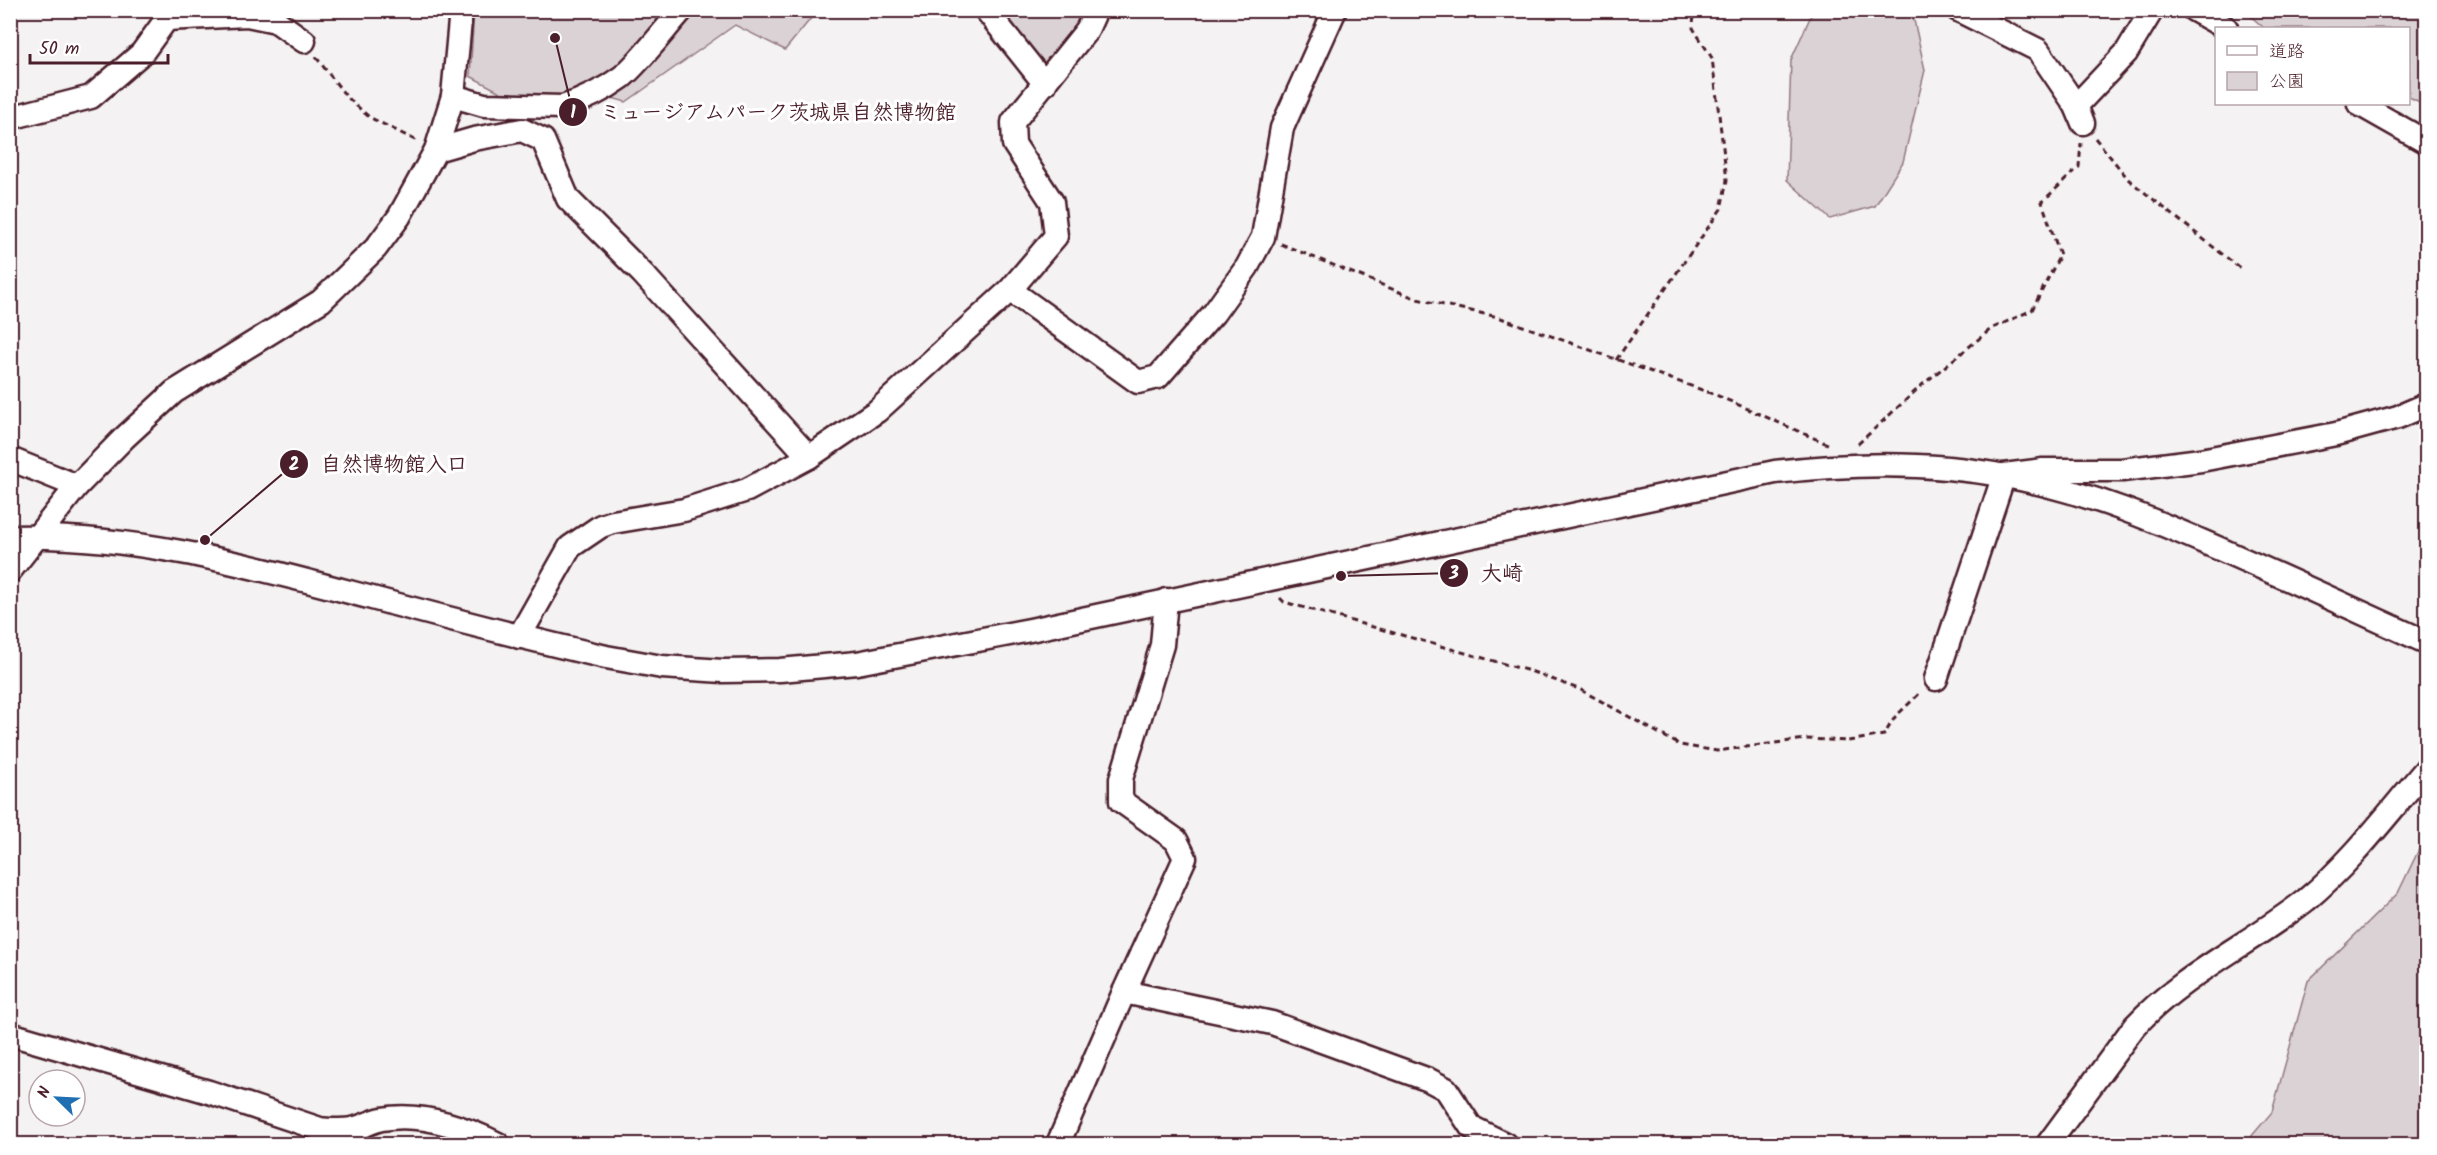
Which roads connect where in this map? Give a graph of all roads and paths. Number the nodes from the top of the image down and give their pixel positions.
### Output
1 (461, 10) edge
2 (682, 10) edge
3 (986, 10) edge
4 (1096, 10) edge
5 (1335, 10) edge
6 (1694, 10) edge
7 (1958, 10) edge
8 (2152, 10) edge
9 (2194, 10) edge
10 (169, 15) edge
11 (2224, 27) edge
12 (304, 41) joint
13 (1045, 84) junction
14 (453, 96) junction
15 (2361, 105) edge
16 (2079, 115) junction
17 (10, 118) edge
18 (2427, 142) edge
19 (436, 150) junction
20 (1263, 237) junction
21 (2241, 269) dead end
22 (1010, 290) junction
23 (1616, 360) junction
24 (2427, 405) edge
25 (809, 457) junction
26 (10, 459) edge
27 (1845, 459) junction
28 (2004, 475) junction
29 (77, 486) junction
30 (10, 537) edge
31 (36, 537) junction
32 (10, 572) edge
33 (1260, 581) junction
34 (1166, 600) junction
35 (519, 637) junction
36 (2427, 642) edge
37 (1936, 679) joint
38 (2427, 768) edge
39 (1124, 992) junction
40 (10, 1034) edge
41 (498, 1144) edge
42 (1058, 1144) edge
43 (1505, 1144) edge
44 (2048, 1144) edge

1 - 14 street
2 - 14 street
3 - 13 street
4 - 13 street
5 - 20 street
6 - 23 path
7 - 16 street
8 - 16 street
9 - 11 street
10 - 12 street
10 - 17 street
12 - 19 path
13 - 22 street
14 - 19 street
15 - 18 street
16 - 21 path
16 - 27 path
19 - 25 street
19 - 29 street
20 - 22 street
20 - 23 path
22 - 25 street
23 - 27 path
24 - 28 street
25 - 35 street
26 - 29 street
27 - 28 street
27 - 33 street
28 - 36 street
28 - 37 street
29 - 31 street
30 - 31 street
31 - 32 street
31 - 35 street
33 - 34 street
33 - 37 path
34 - 35 street
34 - 39 street
38 - 44 street
39 - 42 street
39 - 43 street
40 - 41 street

